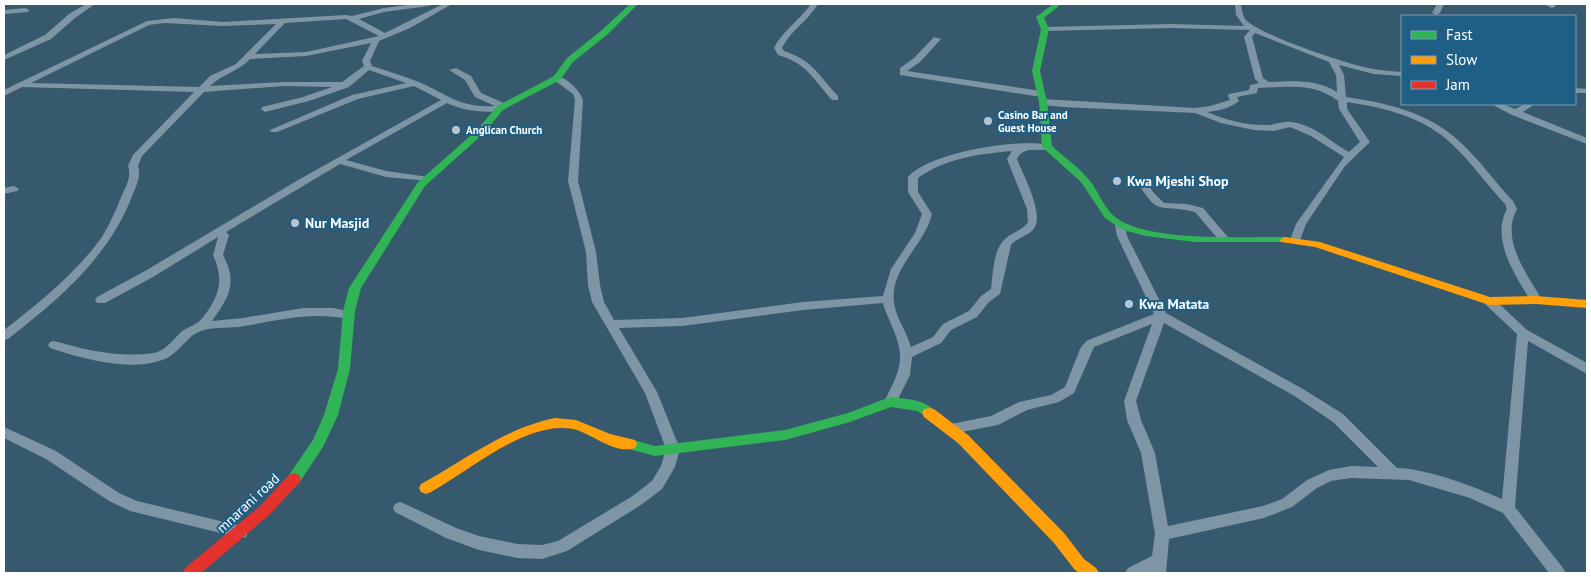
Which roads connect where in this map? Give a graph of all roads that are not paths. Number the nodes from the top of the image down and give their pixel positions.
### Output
1 (91, 4) edge
2 (429, 4) edge
3 (448, 4) edge
4 (634, 4) edge
5 (814, 4) edge
6 (1057, 4) edge
7 (1238, 4) edge
8 (1438, 4) edge
9 (25, 10) dead end
10 (4, 12) edge
11 (1436, 13) dead end
12 (354, 18) junction
13 (283, 21) junction
14 (1045, 29) junction
15 (1254, 29) junction
16 (386, 36) junction
17 (937, 39) dead end
18 (376, 40) junction
19 (248, 57) junction
20 (4, 58) edge
21 (1333, 61) junction
22 (368, 67) junction
23 (453, 70) dead end
24 (1401, 74) edge
25 (557, 78) junction
26 (21, 84) junction
27 (416, 84) junction
28 (346, 85) junction
29 (1267, 85) junction
30 (202, 89) junction
31 (4, 93) edge
32 (835, 98) dead end
33 (1042, 98) junction
34 (1341, 99) junction
35 (445, 101) junction
36 (1497, 105) edge
37 (1529, 105) edge
38 (502, 107) junction
39 (265, 109) dead end
40 (1194, 109) junction
41 (1515, 113) junction
42 (274, 130) dead end
43 (1587, 141) edge
44 (1023, 147) junction
45 (1046, 148) junction
46 (1350, 156) junction
47 (338, 161) junction
48 (426, 179) junction
49 (1141, 180) dead end
50 (1120, 225) junction
51 (217, 232) junction
52 (1223, 238) junction
53 (1295, 240) junction
54 (888, 299) junction
55 (101, 300) dead end
56 (1536, 300) junction
57 (1489, 301) junction
58 (1587, 304) edge
59 (348, 316) junction
60 (1161, 316) junction
61 (611, 324) junction
62 (203, 326) junction
63 (1523, 333) junction
64 (4, 336) edge
65 (54, 345) dead end
66 (905, 356) junction
67 (1587, 369) edge
68 (890, 402) junction
69 (951, 429) junction
70 (4, 432) edge
71 (673, 449) junction
72 (1392, 472) junction
73 (426, 488) dead end
74 (400, 508) dead end
75 (1508, 509) junction
76 (241, 532) junction
77 (1162, 534) junction
78 (1158, 567) edge
79 (190, 573) edge
80 (1091, 573) edge
81 (1132, 573) edge
82 (1558, 573) edge

1 - 20 street
2 - 12 street
3 - 16 street
4 - 25 street, mnarani road
5 - 32 street
6 - 14 street
7 - 15 street
8 - 11 street
9 - 10 street
12 - 13 street
12 - 16 street
13 - 19 street
13 - 26 street
14 - 15 street
14 - 33 street
15 - 21 street
15 - 29 street
16 - 18 street
17 - 33 street
18 - 19 street
18 - 22 street
19 - 30 street
21 - 24 street
21 - 34 street
22 - 27 street
22 - 28 street
23 - 38 street
25 - 38 street, mnarani road
25 - 61 street
26 - 30 street
26 - 31 street
27 - 35 street
27 - 42 street
28 - 30 street
28 - 39 street
29 - 34 street
29 - 40 street
30 - 64 street
33 - 40 street
33 - 45 street
34 - 46 street
34 - 56 street
35 - 38 street
35 - 47 street
36 - 41 street
37 - 41 street
38 - 48 street, mnarani road
40 - 46 street
41 - 43 street
44 - 45 street
44 - 54 street
44 - 66 street
45 - 50 street
46 - 53 street
47 - 48 street
47 - 51 street
48 - 59 street, mnarani road
49 - 52 street
50 - 52 street
50 - 60 street
51 - 55 street
51 - 62 street
52 - 53 street
53 - 57 street
54 - 61 street
54 - 66 street
56 - 57 street
56 - 58 street
57 - 63 street
59 - 62 street
59 - 76 street, mnarani road
60 - 69 street
60 - 72 street
60 - 77 street
61 - 71 street
62 - 65 street
63 - 67 street
63 - 75 street
66 - 68 street
68 - 69 street
68 - 71 street
69 - 80 street
70 - 76 street
71 - 73 street
71 - 74 street
72 - 75 street
72 - 77 street
75 - 82 street
76 - 79 street, mnarani road
77 - 78 street
78 - 81 street

